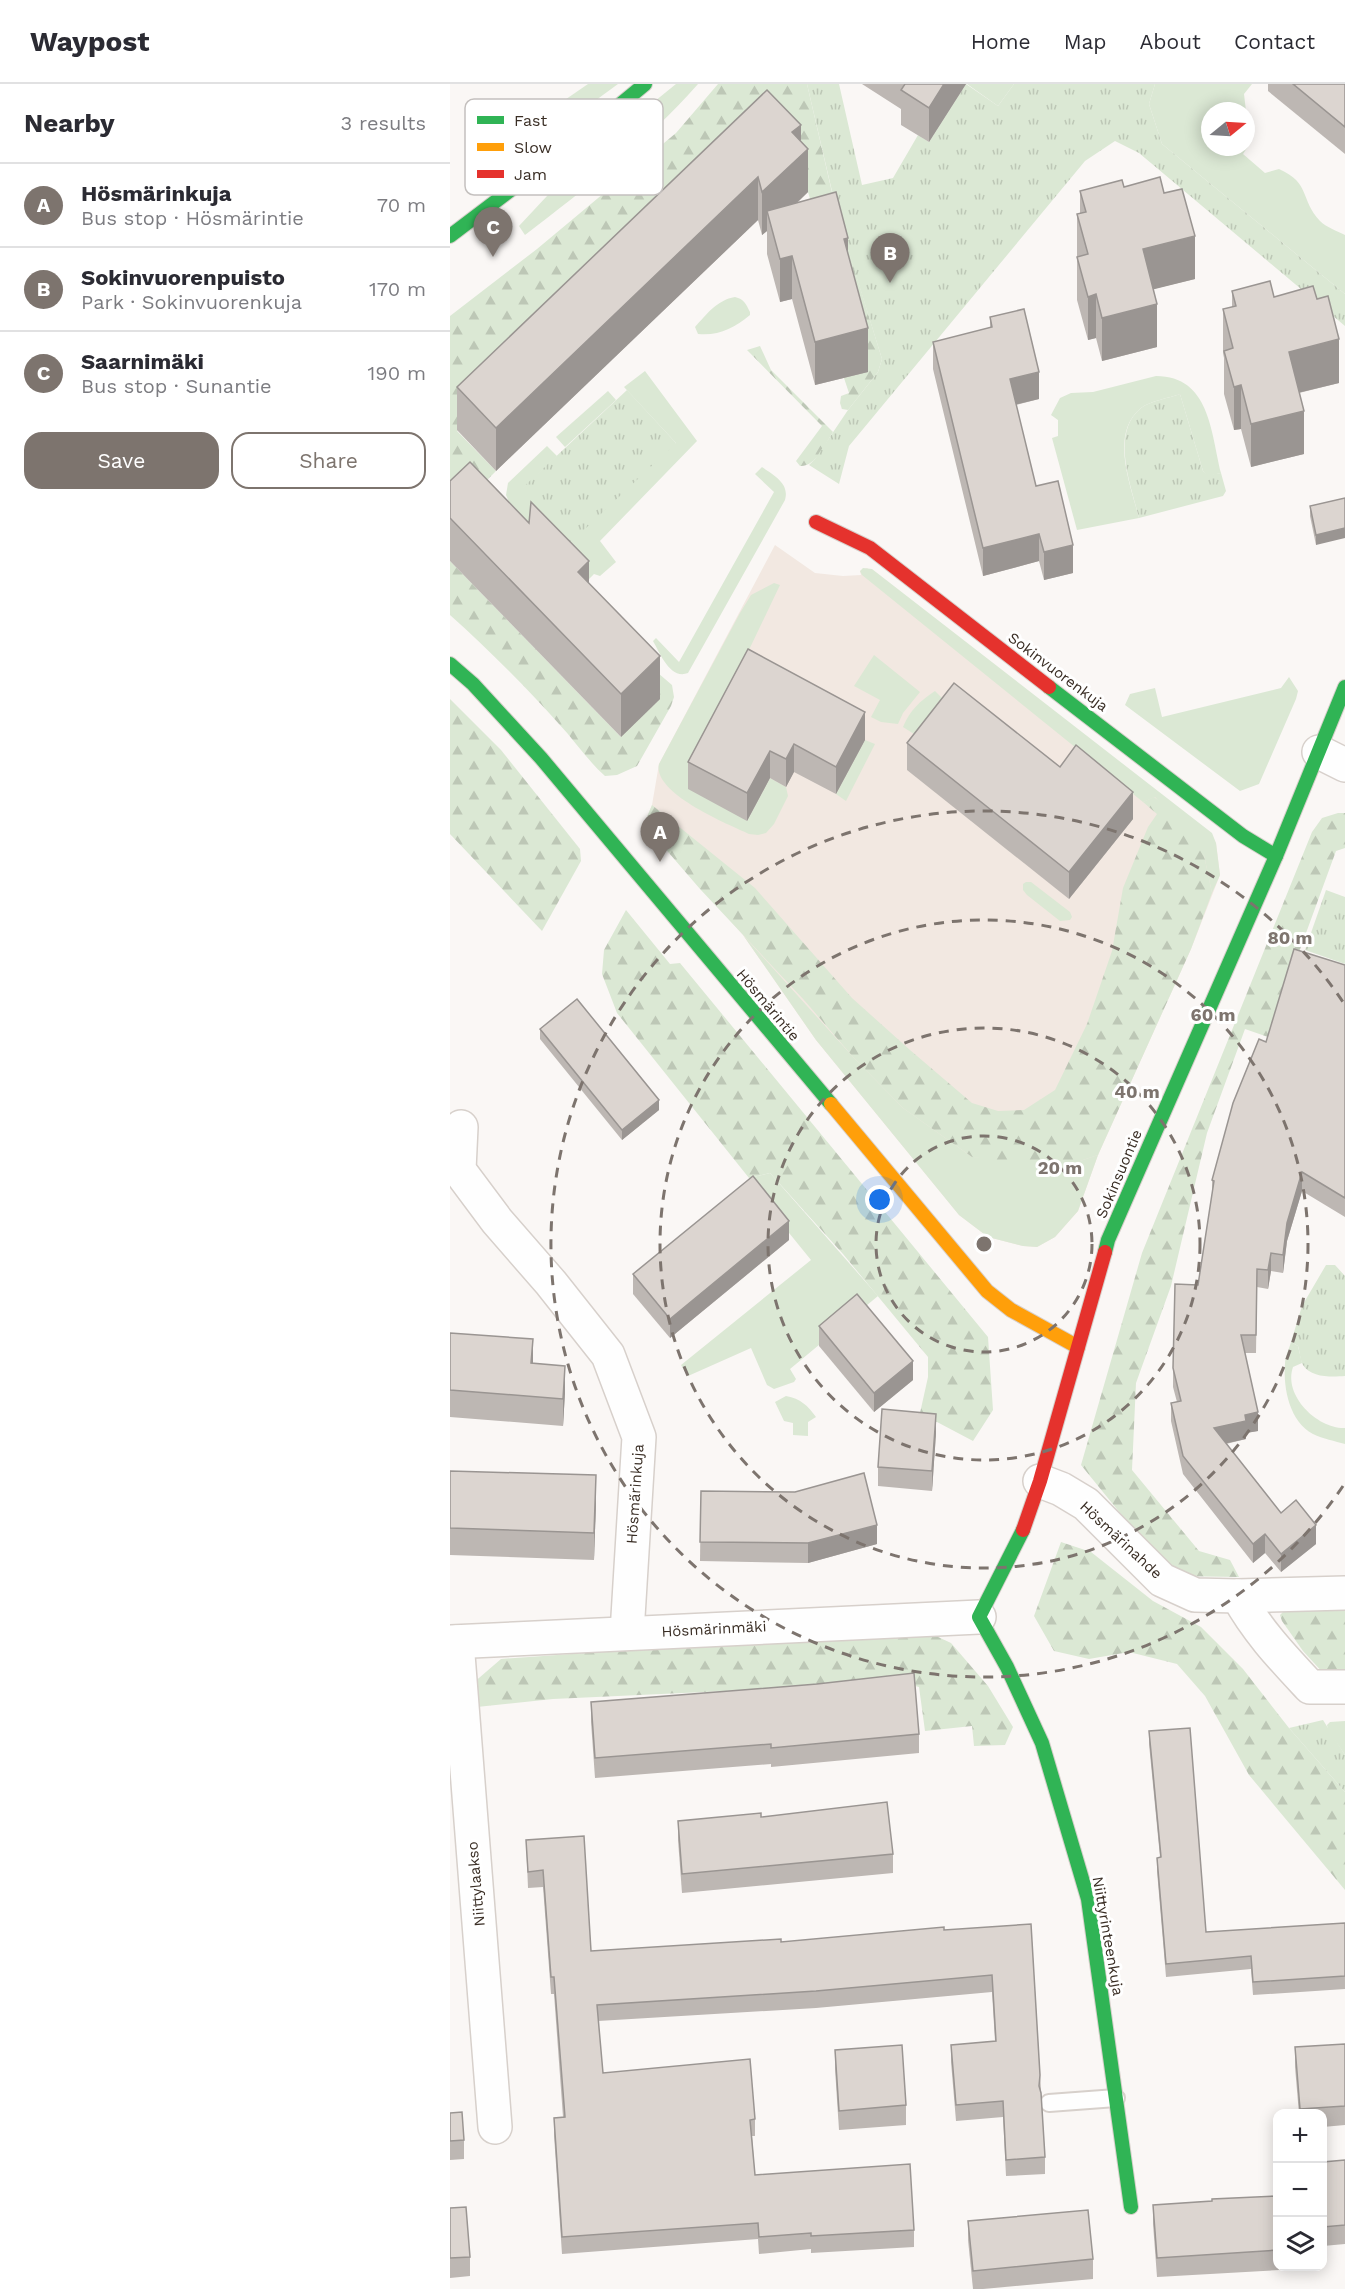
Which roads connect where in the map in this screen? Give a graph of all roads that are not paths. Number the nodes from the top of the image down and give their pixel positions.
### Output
1 (645, 84) edge
2 (627, 99) edge
3 (504, 195) edge
4 (450, 236) edge
5 (816, 522) dead end
6 (450, 664) edge
7 (1345, 687) edge
8 (1332, 758) edge
9 (1276, 856) junction
10 (461, 1126) dead end
11 (1078, 1347) junction
12 (1040, 1481) junction
13 (1345, 1593) edge
14 (1238, 1596) junction
15 (979, 1617) junction
16 (627, 1633) junction
17 (454, 1642) edge
18 (1345, 1687) edge
19 (1116, 2098) junction
20 (1049, 2103) dead end
21 (495, 2127) dead end
22 (1131, 2207) dead end

1 - 2 street
3 - 4 street
5 - 9 street, Sokinvuorenkuja
6 - 11 street, Hösmärintie
7 - 8 street, Sokinsuontie
8 - 9 street, Sokinsuontie
9 - 11 street, Sokinsuontie
10 - 16 street, Hösmärinkuja
11 - 12 street, Sokinsuontie
12 - 14 street, Hösmärinahde
12 - 15 street, Sokinsuontie
13 - 14 street, Hösmärinahde
14 - 18 street
15 - 16 street, Hösmärinmäki
15 - 19 street, Niittyrinteenkuja
16 - 17 street, Hösmärinmäki
17 - 21 street, Niittylaakso
19 - 20 lane
19 - 22 street, Niittyrinteenkuja

